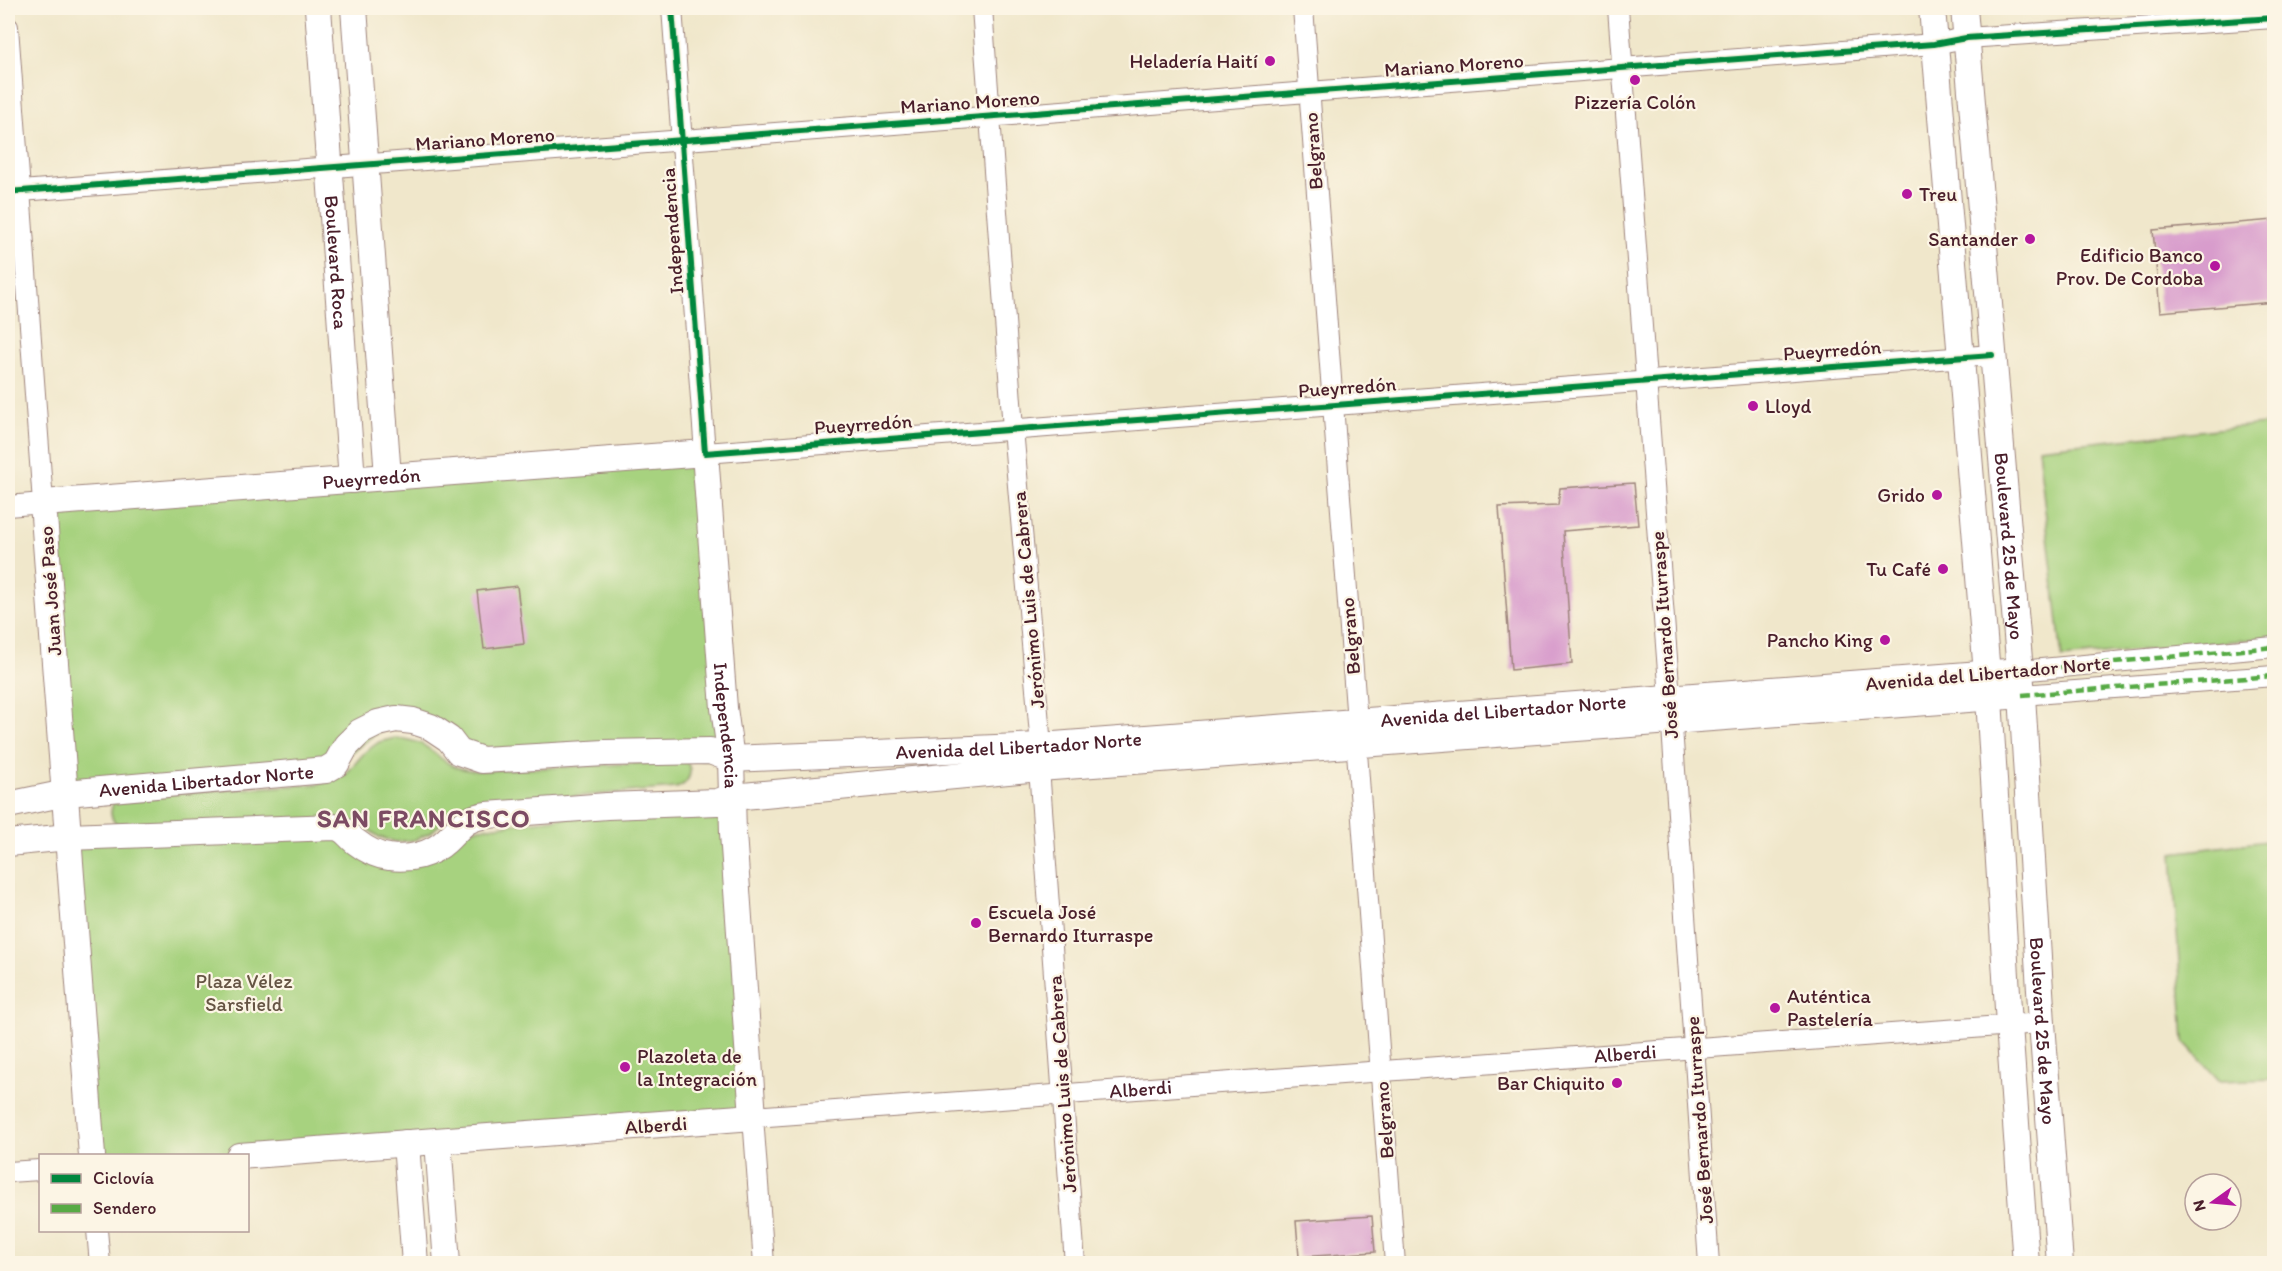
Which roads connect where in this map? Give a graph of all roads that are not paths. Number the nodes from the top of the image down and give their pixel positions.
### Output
1 (318, 8) edge
2 (354, 8) edge
3 (672, 8) edge
4 (982, 8) edge
5 (1302, 8) edge
6 (1618, 8) edge
7 (1932, 8) edge
8 (1964, 8) edge
9 (2274, 18) edge
10 (8, 27) edge
11 (1966, 38) junction
12 (1934, 44) junction
13 (1622, 68) junction
14 (1309, 93) junction
15 (990, 117) junction
16 (682, 140) junction
17 (365, 165) junction
18 (329, 167) junction
19 (14, 192) edge
20 (1992, 355) junction
21 (1960, 357) junction
22 (1645, 381) junction
23 (1332, 405) junction
24 (1013, 429) junction
25 (705, 453) junction
26 (388, 477) junction
27 (352, 480) junction
28 (43, 503) junction
29 (8, 506) edge
30 (2274, 648) edge
31 (1986, 673) junction
32 (2274, 676) edge
33 (2021, 683) junction
34 (1989, 698) junction
35 (1671, 710) junction
36 (1357, 733) junction
37 (1040, 757) junction
38 (731, 759) junction
39 (66, 793) junction
40 (733, 797) junction
41 (8, 806) edge
42 (68, 837) junction
43 (8, 843) edge
44 (2042, 1023) junction
45 (2009, 1025) junction
46 (1694, 1048) junction
47 (1380, 1071) junction
48 (1062, 1095) junction
49 (753, 1118) junction
50 (438, 1141) junction
51 (406, 1143) junction
52 (92, 1154) edge
53 (249, 1154) edge
54 (39, 1170) edge
55 (8, 1172) edge
56 (97, 1232) edge
57 (100, 1263) edge
58 (415, 1263) edge
59 (447, 1263) edge
60 (764, 1263) edge
61 (1075, 1263) edge
62 (1395, 1263) edge
63 (1709, 1263) edge
64 (2026, 1263) edge
65 (2060, 1263) edge

1 - 18 main road, Boulevard Roca
2 - 17 main road, Boulevard Roca
3 - 16 street, Independencia
4 - 15 street, Jerónimo Luis de Cabrera
5 - 14 street, Belgrano
6 - 13 street, José Bernardo Iturraspe
7 - 12 main road, Boulevard 25 de Mayo
8 - 11 main road, Boulevard 25 de Mayo
9 - 11 street, Mariano Moreno
10 - 19 street, Juan José Paso
11 - 12 street, Mariano Moreno
11 - 20 main road, Boulevard 25 de Mayo
12 - 13 street, Mariano Moreno
12 - 21 main road, Boulevard 25 de Mayo
13 - 14 street, Mariano Moreno
13 - 22 street, José Bernardo Iturraspe
14 - 15 street, Mariano Moreno
14 - 23 street, Belgrano
15 - 16 street, Mariano Moreno
15 - 24 street, Jerónimo Luis de Cabrera
16 - 17 street, Mariano Moreno
16 - 25 street, Independencia
17 - 18 street, Mariano Moreno
17 - 26 main road, Boulevard Roca
18 - 19 street, Mariano Moreno
18 - 27 main road, Boulevard Roca
19 - 28 street, Juan José Paso
20 - 21 street, Pueyrredón
20 - 33 main road, Boulevard 25 de Mayo
21 - 22 street, Pueyrredón
21 - 31 main road, Boulevard 25 de Mayo
22 - 23 street, Pueyrredón
22 - 35 street, José Bernardo Iturraspe
23 - 24 street, Pueyrredón
23 - 36 street, Belgrano
24 - 25 street, Pueyrredón
24 - 37 street, Jerónimo Luis de Cabrera
25 - 26 main road, Pueyrredón
25 - 38 main road, Independencia
26 - 27 main road, Pueyrredón
27 - 28 main road, Pueyrredón
28 - 29 street, Pueyrredón
28 - 39 main road, Juan José Paso
30 - 33 street, Avenida del Libertador Norte
31 - 33 main road, Avenida del Libertador Norte
31 - 34 main road, Boulevard 25 de Mayo
31 - 35 main road, Avenida del Libertador Norte
32 - 33 street, Avenida del Libertador Norte
33 - 34 main road, Avenida del Libertador Norte
33 - 44 main road, Boulevard 25 de Mayo
34 - 35 main road, Avenida del Libertador Norte
34 - 45 main road, Boulevard 25 de Mayo
35 - 36 main road, Avenida del Libertador Norte
35 - 46 street, José Bernardo Iturraspe
36 - 37 main road, Avenida del Libertador Norte
36 - 47 street, Belgrano
37 - 38 main road, Avenida del Libertador Norte
37 - 40 main road, Avenida del Libertador Norte
37 - 48 street, Jerónimo Luis de Cabrera
38 - 39 main road, Avenida Libertador Norte
38 - 40 main road, Independencia
39 - 41 main road, Avenida Libertador Norte
39 - 42 main road, Juan José Paso
40 - 42 main road
40 - 49 main road, Independencia
42 - 43 main road
42 - 52 main road, Juan José Paso
44 - 45 street, Alberdi
44 - 65 main road, Boulevard 25 de Mayo
45 - 46 street, Alberdi
45 - 64 main road, Boulevard 25 de Mayo
46 - 47 street, Alberdi
46 - 63 street, José Bernardo Iturraspe
47 - 48 street, Alberdi
47 - 62 street, Belgrano
48 - 49 street, Alberdi
48 - 61 street, Jerónimo Luis de Cabrera
49 - 50 main road, Alberdi
49 - 60 street, Independencia
50 - 51 main road, Alberdi
50 - 59 main road
51 - 53 main road, Alberdi
51 - 58 main road
54 - 55 street
56 - 57 street

